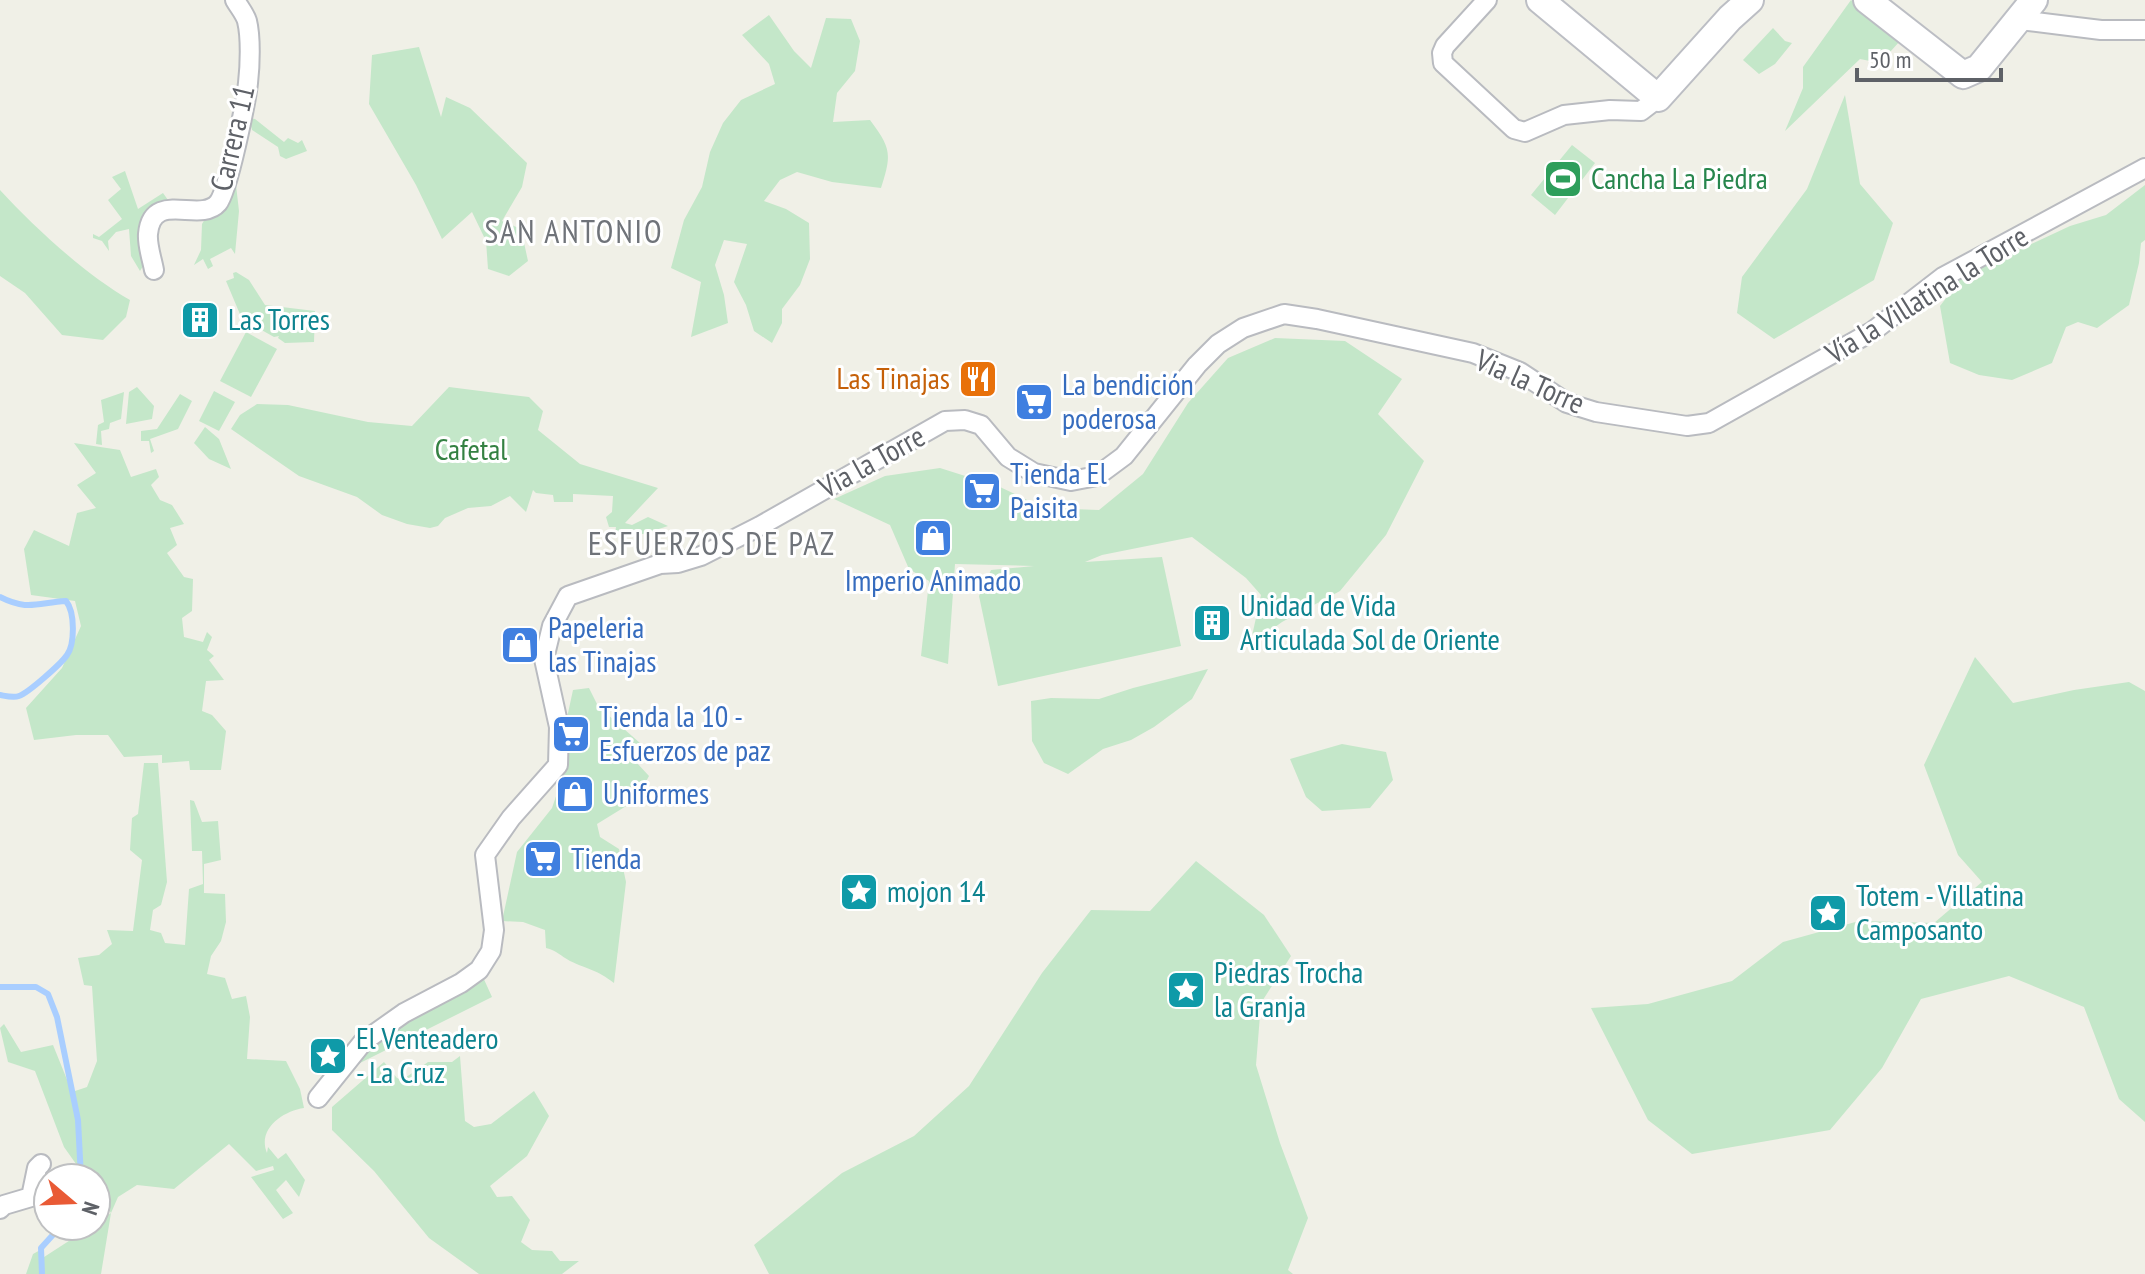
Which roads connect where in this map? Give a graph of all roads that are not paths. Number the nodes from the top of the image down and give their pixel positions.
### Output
1 (235, 0) edge
2 (1487, 0) edge
3 (1750, 0) edge
4 (1867, 0) edge
5 (1552, 4) edge
6 (2027, 10) edge
7 (2145, 30) edge
8 (1658, 98) junction
9 (2145, 168) edge
10 (154, 270) dead end
11 (1709, 423) joint
12 (318, 1098) dead end
13 (32, 1192) edge
14 (0, 1209) edge

1 - 10 street, Carrera 11
2 - 8 street
3 - 8 street
4 - 6 street
5 - 8 street
6 - 7 street
9 - 11 street, Vía la Villatina la Torre
11 - 12 street, Via la Torre
13 - 14 street

